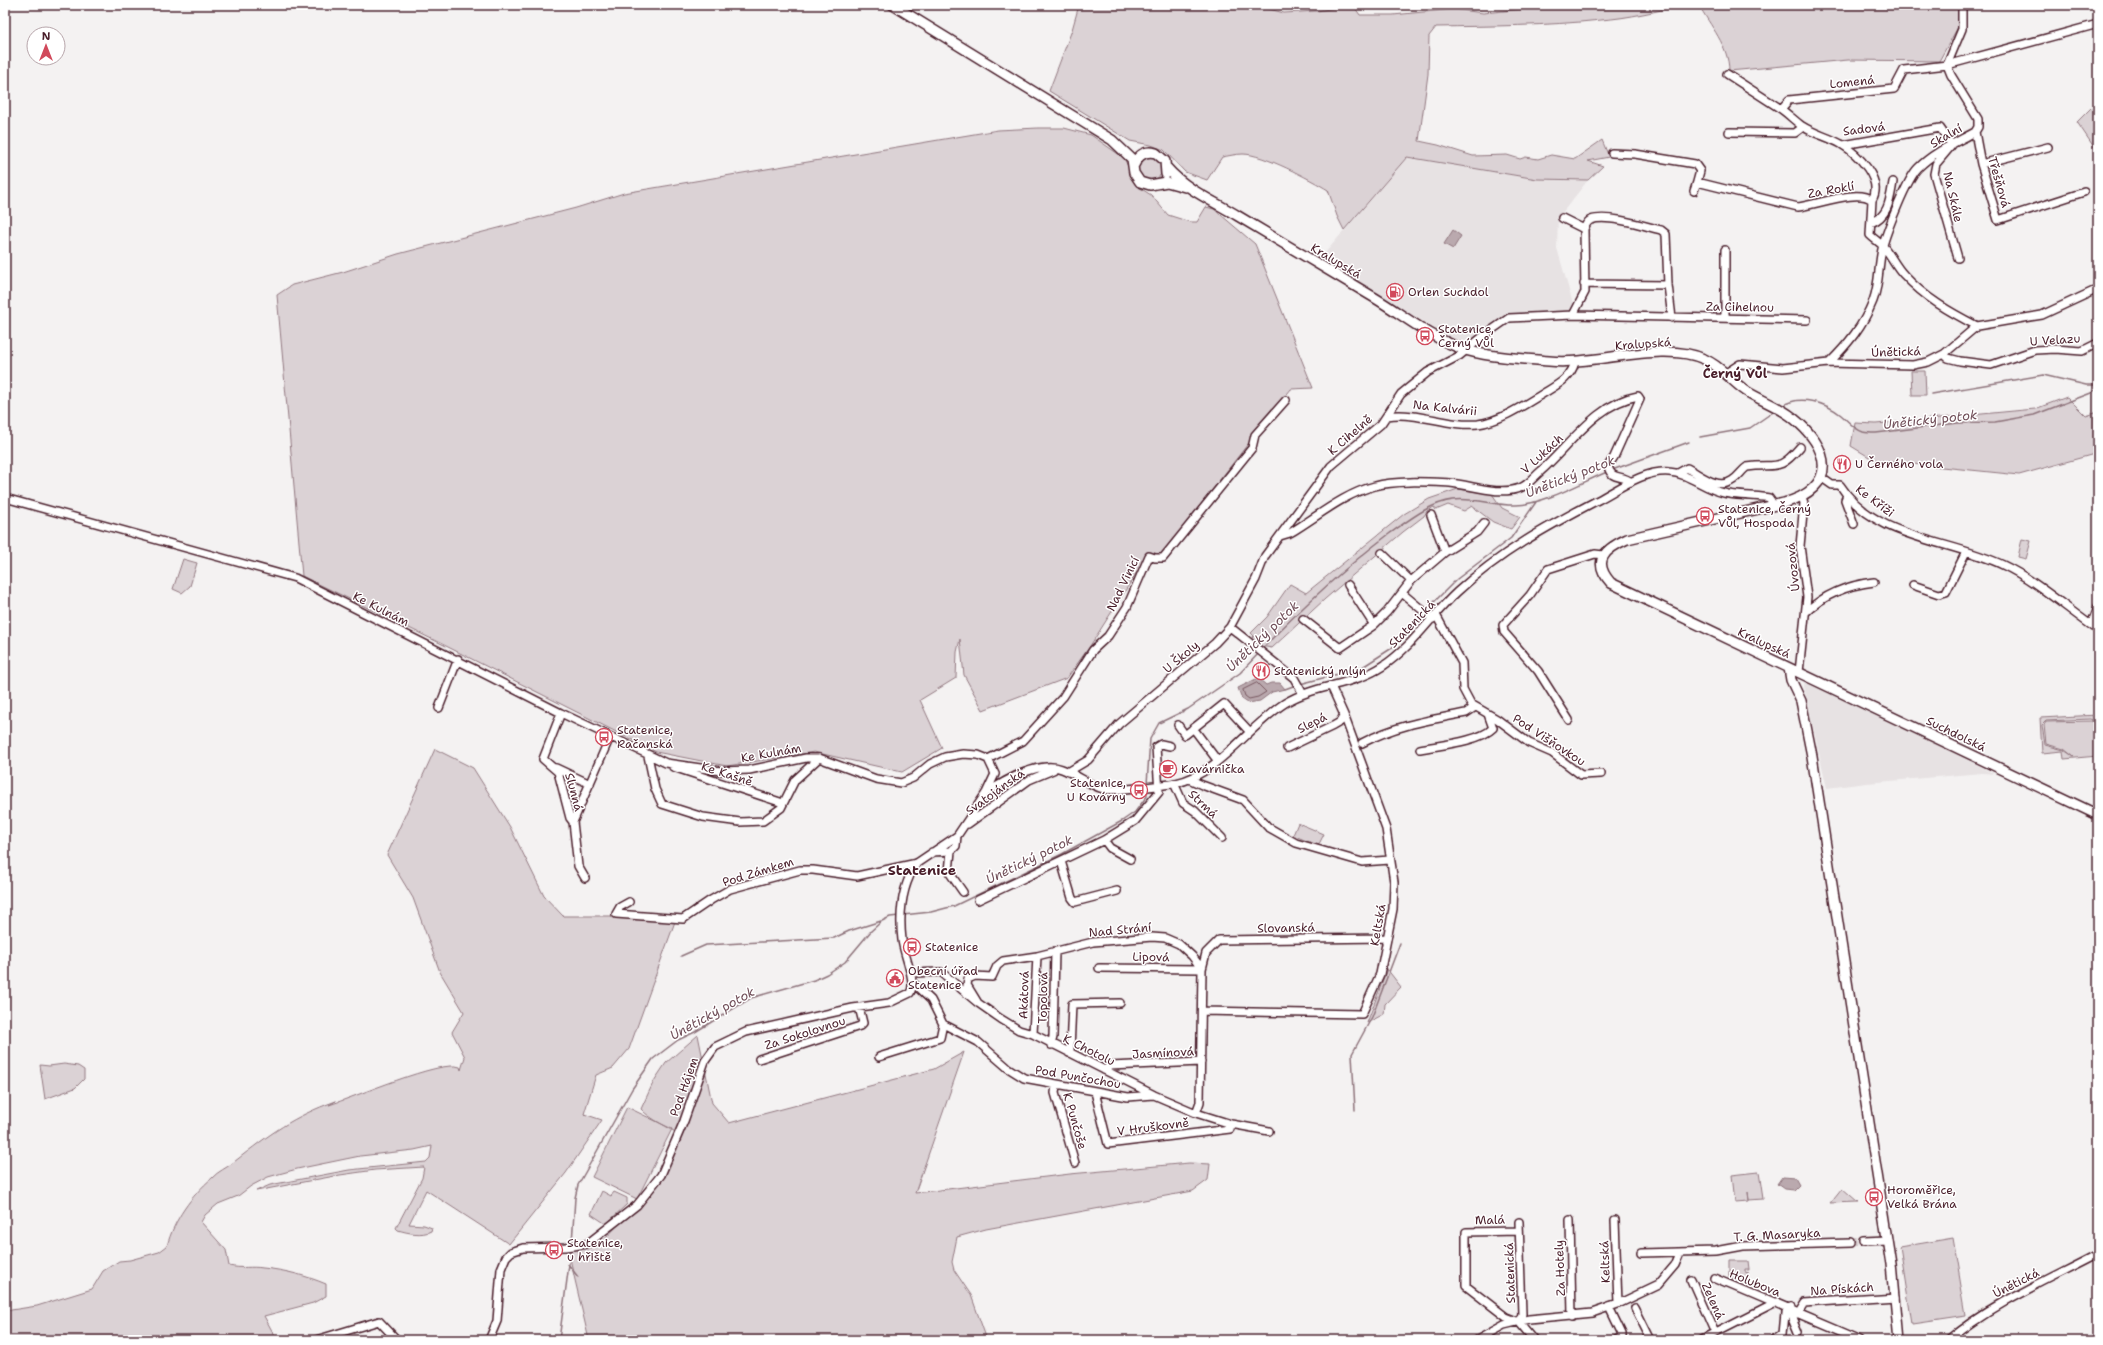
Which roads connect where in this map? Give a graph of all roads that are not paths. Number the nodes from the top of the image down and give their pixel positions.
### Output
1 (893, 5) edge
2 (1962, 5) edge
3 (2098, 24) edge
4 (1947, 65) junction
5 (1727, 74) dead end
6 (1781, 109) junction
7 (1803, 127) junction
8 (1729, 132) dead end
9 (1975, 132) junction
10 (1112, 140) junction
11 (1843, 145) junction
12 (1952, 145) junction
13 (2048, 147) dead end
14 (1145, 152) junction
15 (1612, 153) dead end
16 (1981, 164) junction
17 (1134, 165) junction
18 (1167, 168) junction
19 (1697, 182) junction
20 (1893, 182) dead end
21 (1158, 184) junction
22 (1694, 191) dead end
23 (2084, 192) dead end
24 (1200, 193) junction
25 (1872, 200) junction
26 (1562, 218) dead end
27 (1871, 223) junction
28 (1584, 229) junction
29 (1883, 245) junction
30 (1725, 250) dead end
31 (1958, 258) dead end
32 (1584, 284) junction
33 (1668, 285) junction
34 (2098, 290) edge
35 (1573, 316) junction
36 (1725, 317) junction
37 (1672, 318) junction
38 (1807, 320) dead end
39 (1977, 326) junction
40 (2098, 343) edge
41 (1466, 350) junction
42 (1944, 354) junction
43 (1574, 362) junction
44 (1829, 363) junction
45 (1726, 373) junction
46 (1286, 400) dead end
47 (1387, 416) junction
48 (1800, 447) dead end
49 (1678, 473) junction
50 (1822, 478) junction
51 (1631, 482) junction
52 (1847, 495) junction
53 (1802, 497) junction
54 (5, 498) edge
55 (1773, 506) junction
56 (1431, 515) dead end
57 (1484, 523) dead end
58 (1854, 524) dead end
59 (1280, 536) junction
60 (1445, 552) junction
61 (1966, 552) junction
62 (1382, 553) dead end
63 (1603, 555) junction
64 (1411, 581) junction
65 (1874, 582) dead end
66 (1348, 585) dead end
67 (1913, 585) dead end
68 (1402, 593) junction
69 (2098, 607) edge
70 (1806, 612) junction
71 (1434, 617) junction
72 (1303, 619) dead end
73 (1374, 624) junction
74 (2091, 625) junction
75 (1230, 627) junction
76 (2098, 630) edge
77 (458, 659) junction
78 (1789, 668) junction
79 (1801, 673) junction
80 (1331, 686) junction
81 (1303, 694) junction
82 (1475, 707) junction
83 (438, 708) dead end
84 (561, 713) junction
85 (1488, 714) junction
86 (1344, 715) junction
87 (1569, 720) dead end
88 (1178, 725) dead end
89 (1193, 728) junction
90 (1250, 732) junction
91 (610, 737) junction
92 (1362, 743) dead end
93 (1170, 746) dead end
94 (1288, 748) dead end
95 (1420, 748) dead end
96 (648, 756) junction
97 (819, 758) junction
98 (988, 759) junction
99 (1217, 760) junction
100 (666, 763) junction
101 (555, 768) junction
102 (1060, 768) junction
103 (1068, 772) junction
104 (995, 774) junction
105 (1600, 774) dead end
106 (1012, 777) junction
107 (1189, 779) junction
108 (1174, 783) junction
109 (590, 784) junction
110 (1156, 785) junction
111 (986, 793) junction
112 (783, 803) junction
113 (2098, 815) edge
114 (573, 822) junction
115 (966, 825) junction
116 (957, 836) junction
117 (1222, 838) dead end
118 (1104, 840) junction
119 (951, 851) junction
120 (932, 852) junction
121 (1130, 858) dead end
122 (1390, 860) junction
123 (1062, 861) junction
124 (917, 863) junction
125 (585, 878) dead end
126 (1117, 891) dead end
127 (963, 892) dead end
128 (978, 900) dead end
129 (629, 902) dead end
130 (1387, 938) junction
131 (1055, 951) junction
132 (1037, 956) junction
133 (1099, 968) dead end
134 (1202, 969) junction
135 (911, 974) junction
136 (914, 984) junction
137 (978, 1003) junction
138 (1120, 1003) dead end
139 (859, 1007) junction
140 (1203, 1011) junction
141 (943, 1024) junction
142 (1033, 1034) junction
143 (1051, 1045) junction
144 (1068, 1053) junction
145 (879, 1057) dead end
146 (759, 1059) dead end
147 (1201, 1062) junction
148 (1104, 1070) junction
149 (1056, 1085) junction
150 (1095, 1092) junction
151 (1154, 1095) junction
152 (1196, 1113) junction
153 (1230, 1127) junction
154 (1269, 1132) dead end
155 (1075, 1163) dead end
156 (1570, 1220) dead end
157 (1615, 1220) dead end
158 (1519, 1222) dead end
159 (1519, 1230) junction
160 (1887, 1241) junction
161 (1864, 1242) tunnel mouth
162 (1850, 1243) tunnel mouth
163 (1680, 1253) junction
164 (2098, 1253) edge
165 (1641, 1254) dead end
166 (1714, 1278) dead end
167 (1691, 1279) dead end
168 (1895, 1296) junction
169 (1775, 1303) junction
170 (1618, 1304) junction
171 (1609, 1307) junction
172 (1635, 1308) dead end
173 (1789, 1308) junction
174 (1796, 1314) junction
175 (1572, 1316) junction
176 (1519, 1322) junction
177 (1799, 1332) dead end
178 (1715, 1333) junction
179 (316, 1340) edge
180 (397, 1340) edge
181 (489, 1340) edge
182 (1477, 1340) edge
183 (1534, 1340) edge
184 (1616, 1340) edge
185 (1651, 1340) edge
186 (1702, 1340) edge
187 (1775, 1340) edge
188 (1860, 1340) edge
189 (1898, 1340) edge
190 (1948, 1340) edge

1 - 10 main road
2 - 4 street
3 - 4 street
4 - 6 street, Lomená
4 - 9 street, Skalní
5 - 6 street
6 - 7 street
7 - 8 street
7 - 11 street, Sadová
9 - 12 street, Skalní
9 - 16 street, Třešňová
10 - 14 main road
10 - 17 main road
11 - 12 street, Sadová
11 - 25 street
12 - 29 street, Skalní
12 - 31 street, Na Skále
13 - 16 street
14 - 17 main road
14 - 18 main road
15 - 19 street
16 - 23 street, Třešňová
17 - 21 main road
18 - 21 main road
18 - 24 main road, Kralupská
19 - 22 street
19 - 25 street, Za Roklí
20 - 27 street
21 - 24 main road
24 - 41 main road, Kralupská
25 - 27 street
26 - 28 street
27 - 29 street
28 - 32 street
28 - 33 street
29 - 39 street
29 - 44 street, Skalní
30 - 36 street
32 - 33 street
32 - 35 street
33 - 37 street
34 - 39 street
35 - 37 street, Za Cihelnou
35 - 41 street, Za Cihelnou
36 - 37 street, Za Cihelnou
36 - 38 street, Za Cihelnou
39 - 42 street, Únětická
40 - 42 street, U Velazu
41 - 43 main road, Kralupská
41 - 47 street, K Cihelně
42 - 44 street, Únětická
43 - 45 main road, Kralupská
43 - 47 street, Na Kalvárii
44 - 45 street, Únětická
45 - 50 main road, Kralupská
46 - 98 street, Nad Vinicí
47 - 59 street, K Cihelně
48 - 49 street
49 - 51 street, Statenická
49 - 55 street, Statenická
50 - 52 street, Ke Kříži
50 - 53 main road
51 - 59 street, V Lukách
51 - 71 street, Statenická
52 - 58 street
52 - 61 street, Ke Kříži
53 - 55 main road
53 - 70 street, Úvozová
54 - 77 street, Ke Kulnám
55 - 63 main road
56 - 60 street
57 - 60 street
59 - 75 street, U Školy
60 - 64 street
61 - 67 street
61 - 74 street, Ke Kříži
62 - 64 street
63 - 78 main road, Kralupská
63 - 87 street
64 - 68 street
65 - 70 street, Úvozová
66 - 73 street
68 - 71 street
68 - 73 street
69 - 74 street
70 - 79 street, Úvozová
71 - 80 street, Statenická
71 - 82 street, Pod Višňovkou
72 - 73 street
74 - 76 street, Ke Kříži
75 - 81 street
75 - 103 street, U Školy
77 - 83 street
77 - 84 street, Ke Kulnám
78 - 79 main road, Kralupská
78 - 160 main road
79 - 113 main road, Suchdolská
80 - 81 street, Statenická
80 - 86 street, Keltská
81 - 90 street, Statenická
82 - 85 street, Pod Višňovkou
82 - 92 street
84 - 91 street, Ke Kulnám
84 - 101 street, Slunná
85 - 95 street, Pod Višňovkou
85 - 105 street, Pod Višňovkou
86 - 94 street, Slepá
86 - 122 street, Keltská
88 - 89 street
89 - 90 street
89 - 99 street
90 - 99 street, Statenická
91 - 96 street, Ke Kulnám
91 - 109 street, Slunná
93 - 110 street
96 - 100 street, Ke Kulnám
96 - 112 street
97 - 98 street, Ke Kulnám
97 - 100 street, Ke Kulnám
97 - 112 street
98 - 104 street
99 - 107 street, Statenická
100 - 112 street, Ke Kašně
101 - 109 street, Slunná
101 - 114 street, Slunná
102 - 103 street, Statenická
102 - 106 street
102 - 115 street, Svatojánská
103 - 110 street, Statenická
104 - 106 street
104 - 111 street
106 - 111 street
107 - 108 street, Statenická
107 - 122 street
108 - 110 street, Statenická
108 - 117 street, Strmá
109 - 114 street, Slunná
110 - 118 street
111 - 115 street
114 - 125 street, Slunná
115 - 116 street
116 - 119 street
116 - 120 street
118 - 121 street
118 - 123 street
119 - 120 street
119 - 127 street
120 - 124 street
122 - 130 street, Keltská
123 - 126 street
123 - 128 street
124 - 129 street, Pod Zámkem
124 - 135 street
130 - 134 street, Slovanská
130 - 140 street, Keltská
131 - 132 street, Nad Strání
131 - 134 street, Nad Strání
131 - 143 street, Topolová
132 - 137 street, Nad Strání
132 - 142 street, Akátová
133 - 134 street, Lipová
134 - 140 street
135 - 136 street
135 - 137 street, K Chotolu
136 - 139 street, Pod Hájem
136 - 141 street
137 - 142 street, K Chotolu
138 - 144 street
139 - 146 street, Za Sokolovnou
139 - 181 street, Pod Hájem
140 - 147 street
141 - 145 street
141 - 149 street, Pod Punčochou
142 - 143 street, K Chotolu
143 - 144 street, K Chotolu
144 - 148 street, K Chotolu
147 - 148 street, Jasmínová
147 - 152 street
148 - 151 street, K Chotolu
149 - 150 street, Pod Punčochou
149 - 155 street, K Punčoše
150 - 151 street, Pod Punčochou
150 - 153 street, V Hruškovně
151 - 152 street, K Chotolu
152 - 153 street, K Chotolu
153 - 154 street, K Chotolu
156 - 175 street, Za Hotely
157 - 170 street, Keltská
158 - 159 street, Statenická
159 - 176 street, Statenická
159 - 176 street, Malá
160 - 161 street
160 - 168 main road
162 - 163 street, T. G. Masaryka
163 - 165 street, T. G. Masaryka
163 - 170 street
164 - 190 street, Únětická
166 - 169 street, Holubova
167 - 178 street, Zelená
168 - 174 street, Na Pískách
168 - 189 main road
169 - 173 street, Holubova
169 - 178 street
170 - 171 street
171 - 175 street
171 - 184 street
172 - 185 street
173 - 174 street, Holubova
173 - 177 street, Holubova
173 - 187 street
174 - 188 street, Holubova
175 - 176 street
176 - 182 street
176 - 183 street
178 - 186 street
179 - 180 street

